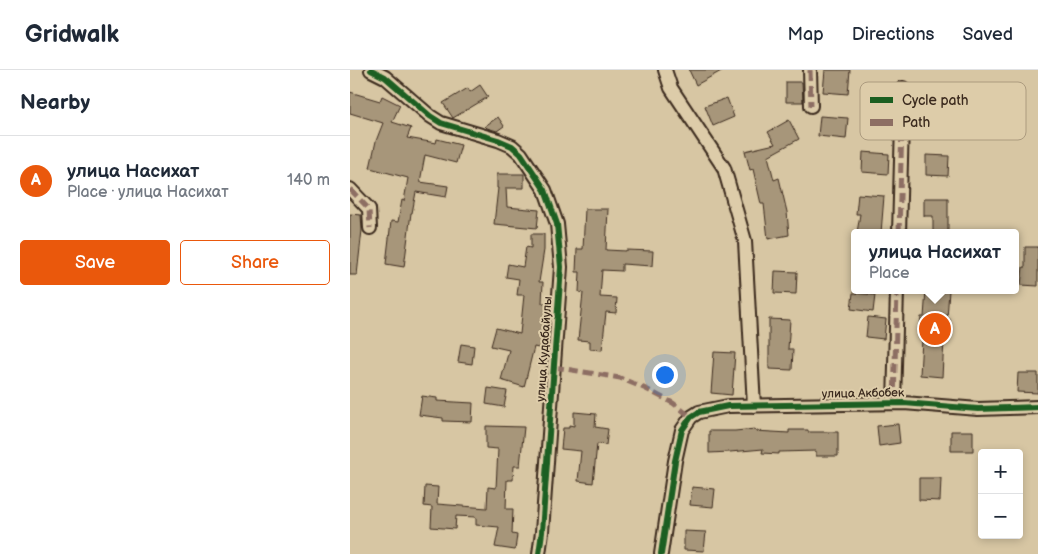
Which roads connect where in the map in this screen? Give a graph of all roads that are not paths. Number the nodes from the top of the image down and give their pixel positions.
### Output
1 (371, 70) edge
2 (665, 70) edge
3 (810, 70) edge
4 (811, 106) dead end
5 (902, 140) edge
6 (350, 189) edge
7 (370, 228) dead end
8 (899, 229) edge
9 (897, 294) edge
10 (894, 403) junction
11 (754, 406) junction
12 (1038, 407) edge
13 (539, 554) edge
14 (661, 554) edge

1 - 13 street, улица Кудабайулы
2 - 11 street
3 - 4 street
5 - 8 street
6 - 7 street
9 - 10 street
10 - 11 street, улица Акбобек
10 - 12 street, улица Акбобек
11 - 14 street, улица Акбобек

